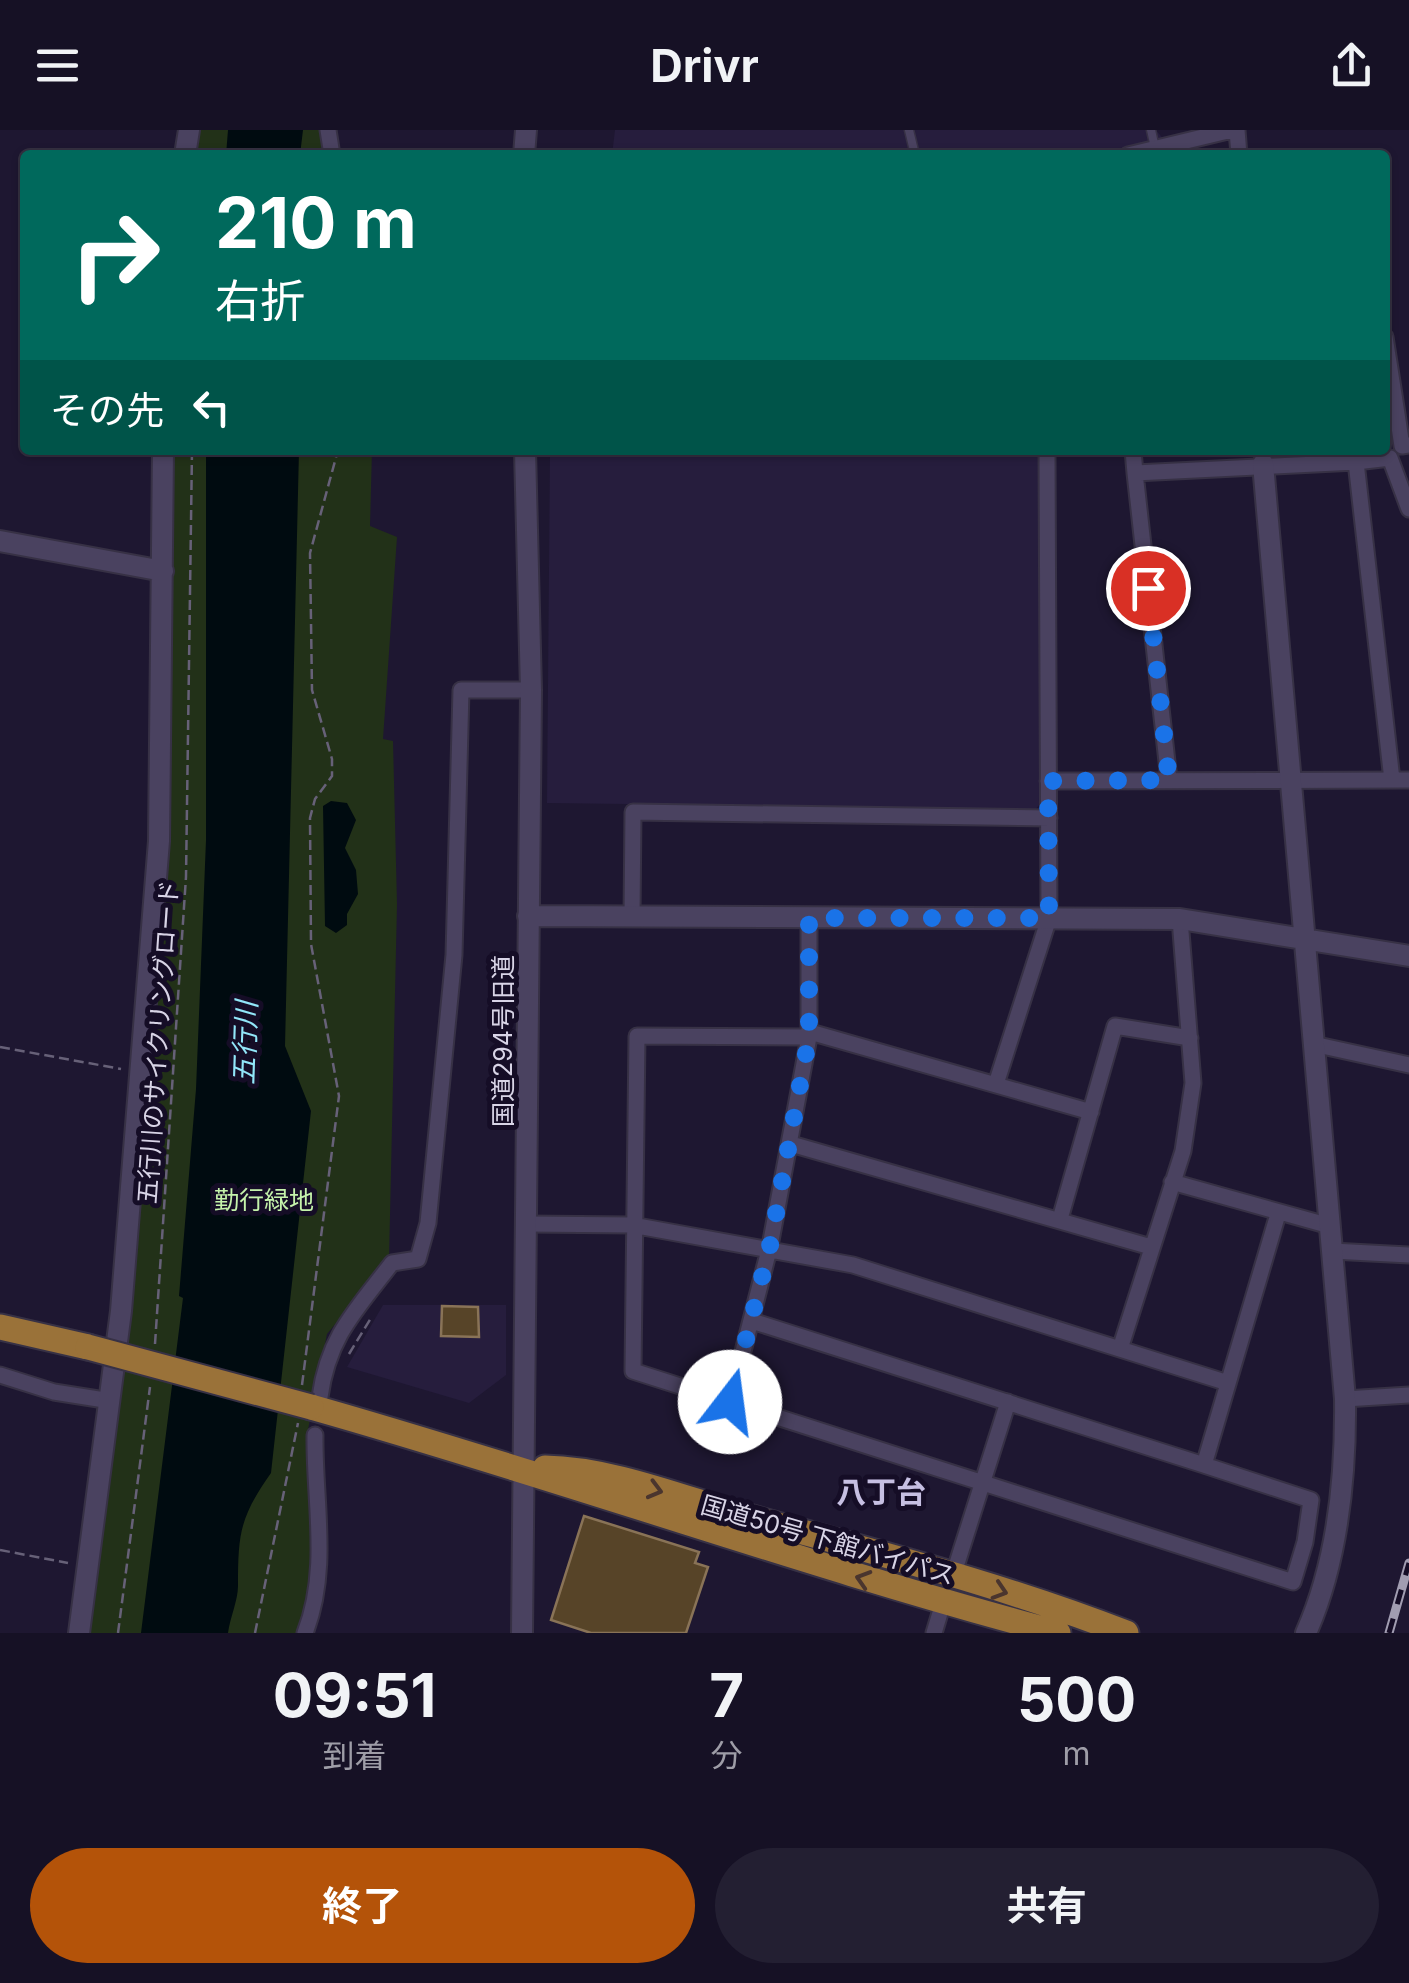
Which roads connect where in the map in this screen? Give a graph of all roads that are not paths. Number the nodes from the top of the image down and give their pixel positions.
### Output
1 (1151, 130) edge
2 (1234, 130) edge
3 (1156, 148) junction
4 (1148, 150) edge
5 (1390, 363) edge
6 (1406, 445) edge
7 (164, 455) edge
8 (525, 455) edge
9 (1047, 455) edge
10 (1134, 455) edge
11 (1263, 457) edge
12 (1390, 458) junction
13 (1356, 462) junction
14 (1134, 472) junction
15 (1409, 509) edge
16 (0, 541) edge
17 (163, 572) junction
18 (531, 690) junction
19 (1290, 778) junction
20 (1169, 780) junction
21 (1392, 780) junction
22 (1409, 780) edge
23 (1048, 781) junction
24 (1049, 818) junction
25 (528, 916) junction
26 (632, 916) junction
27 (809, 918) junction
28 (1049, 918) junction
29 (1180, 919) junction
30 (1302, 935) junction
31 (1409, 956) edge
32 (810, 1034) junction
33 (1190, 1038) junction
34 (1313, 1044) junction
35 (1409, 1065) edge
36 (996, 1084) junction
37 (1091, 1112) junction
38 (791, 1144) junction
39 (1172, 1182) junction
40 (1278, 1214) junction
41 (1060, 1219) junction
42 (528, 1224) junction
43 (632, 1224) junction
44 (1330, 1226) junction
45 (770, 1246) junction
46 (1151, 1246) junction
47 (1332, 1251) junction
48 (1409, 1255) edge
49 (752, 1321) junction
50 (0, 1326) edge
51 (1120, 1349) junction
52 (0, 1375) edge
53 (1228, 1383) junction
54 (1409, 1395) edge
55 (1345, 1399) junction
56 (110, 1401) junction
57 (730, 1402) junction
58 (1008, 1402) junction
59 (307, 1406) junction
60 (315, 1435) dead end
61 (1204, 1465) junction
62 (525, 1468) junction
63 (983, 1483) junction
64 (953, 1576) junction
65 (943, 1602) junction
66 (1122, 1630) edge
67 (79, 1633) edge
68 (306, 1633) edge
69 (522, 1633) edge
70 (934, 1633) edge
71 (1058, 1633) edge
72 (1306, 1633) edge

1 - 3 lane
2 - 3 street
3 - 4 street
5 - 6 street
6 - 12 street
7 - 17 street
8 - 18 street, 国道294号旧道
9 - 23 street
10 - 14 street
11 - 13 street
11 - 14 street
11 - 19 street
12 - 13 street
12 - 15 street
13 - 21 street
14 - 20 street
16 - 17 street
17 - 56 street
18 - 25 street, 国道294号旧道
18 - 59 street
19 - 20 street
19 - 21 street
19 - 30 street
20 - 23 street
21 - 22 street
23 - 24 street
24 - 26 street
24 - 28 street
25 - 26 street
25 - 42 street, 国道294号旧道
26 - 27 street
27 - 28 street
27 - 32 street
28 - 29 street
28 - 36 street
29 - 30 street
29 - 33 street
30 - 31 street
30 - 34 street
32 - 36 street
32 - 38 street
32 - 43 street
33 - 37 street
33 - 39 street
34 - 35 street
34 - 44 street
36 - 37 street
37 - 41 street
38 - 41 street
38 - 45 street
39 - 40 street
39 - 46 street
40 - 44 street
40 - 53 street
41 - 46 street
42 - 43 street
42 - 62 street, 国道294号旧道
43 - 45 street
43 - 57 street
44 - 47 street
45 - 49 street
45 - 51 street
46 - 51 street
47 - 48 street
47 - 55 street
49 - 57 street
49 - 58 street
50 - 59 highway, 国道50号 下館バイパス, bridge
51 - 53 street
52 - 56 street
53 - 61 street
54 - 55 street
55 - 72 street
56 - 67 street
57 - 63 street
58 - 61 street
58 - 63 street
59 - 62 highway, 国道50号 下館バイパス
60 - 68 street
61 - 63 street
62 -> 64 highway, 国道50号 下館バイパス
65 -> 62 highway, 国道50号 下館バイパス
62 - 69 street, 国道294号旧道
63 - 64 street
64 -> 66 highway, 国道50号 下館バイパス
65 - 70 street
65 - 71 highway, 国道50号 下館バイパス

